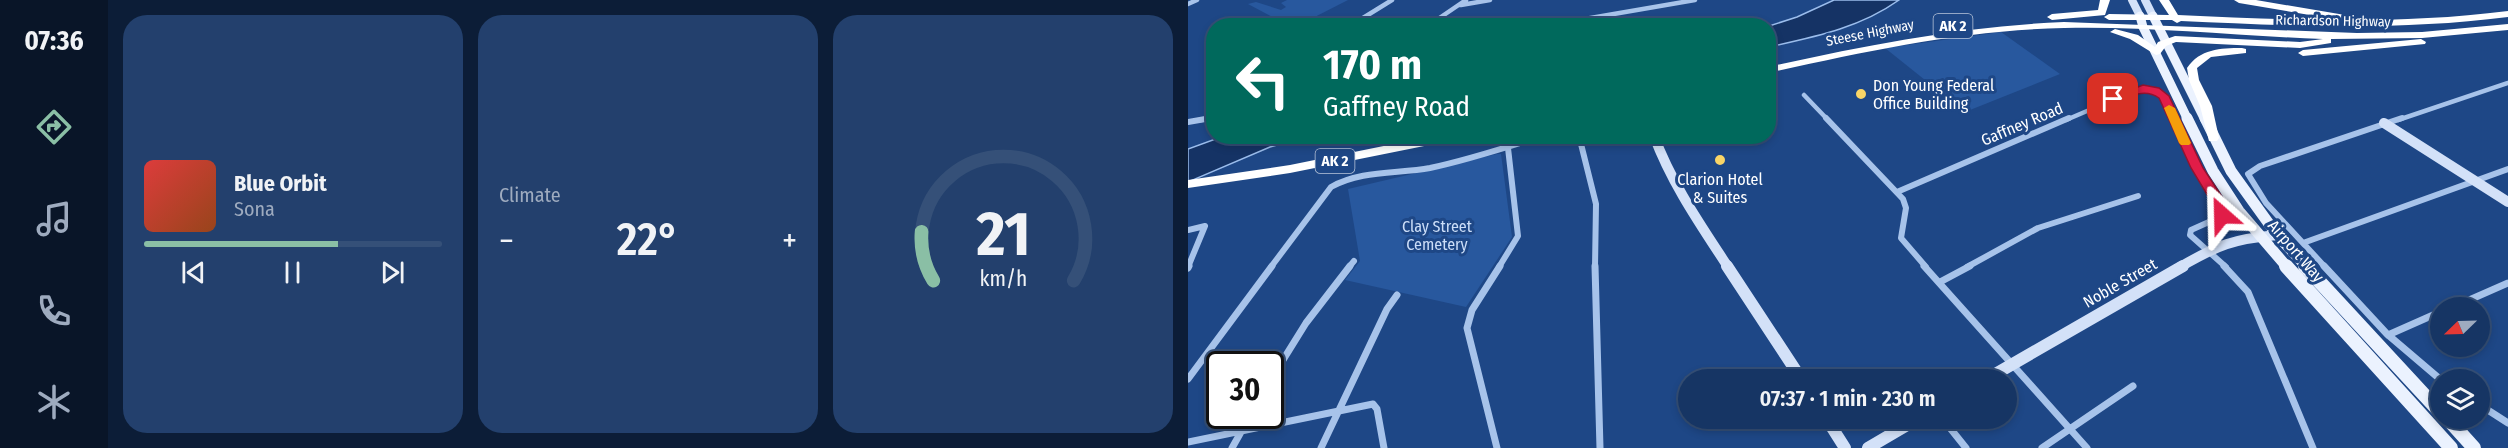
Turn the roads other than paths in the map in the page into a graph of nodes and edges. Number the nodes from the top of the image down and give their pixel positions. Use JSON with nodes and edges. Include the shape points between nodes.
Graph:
{"nodes":[{"id":1,"x":1197,"y":0,"type":"edge"},
{"id":2,"x":1392,"y":0,"type":"edge"},
{"id":3,"x":1466,"y":0,"type":"edge"},
{"id":4,"x":1491,"y":0,"type":"edge"},
{"id":5,"x":1695,"y":0,"type":"edge"},
{"id":6,"x":2105,"y":0,"type":"edge"},
{"id":7,"x":2132,"y":0,"type":"edge"},
{"id":8,"x":2145,"y":0,"type":"edge"},
{"id":9,"x":2164,"y":0,"type":"edge"},
{"id":10,"x":2239,"y":0,"type":"edge"},
{"id":11,"x":1188,"y":3,"type":"edge"},
{"id":12,"x":1458,"y":5,"type":"junction"},
{"id":13,"x":2268,"y":5,"type":"junction"},
{"id":14,"x":2508,"y":13,"type":"edge"},
{"id":15,"x":2152,"y":16,"type":"junction"},
{"id":16,"x":2174,"y":17,"type":"junction"},
{"id":17,"x":1363,"y":18,"type":"edge"},
{"id":18,"x":1443,"y":18,"type":"edge"},
{"id":19,"x":1590,"y":18,"type":"edge"},
{"id":20,"x":2474,"y":19,"type":"junction"},
{"id":21,"x":2142,"y":21,"type":"junction"},
{"id":22,"x":1976,"y":24,"type":"junction"},
{"id":23,"x":2295,"y":24,"type":"junction"},
{"id":24,"x":2158,"y":28,"type":"junction"},
{"id":25,"x":2508,"y":28,"type":"edge"},
{"id":26,"x":2188,"y":29,"type":"junction"},
{"id":27,"x":1987,"y":30,"type":"junction"},
{"id":28,"x":2268,"y":33,"type":"junction"},
{"id":29,"x":2337,"y":36,"type":"junction"},
{"id":30,"x":2165,"y":42,"type":"junction"},
{"id":31,"x":2156,"y":52,"type":"junction"},
{"id":32,"x":1776,"y":60,"type":"edge"},
{"id":33,"x":1776,"y":68,"type":"edge"},
{"id":34,"x":2508,"y":83,"type":"edge"},
{"id":35,"x":1804,"y":95,"type":"dead end"},
{"id":36,"x":1206,"y":119,"type":"edge"},
{"id":37,"x":1188,"y":122,"type":"edge"},
{"id":38,"x":2384,"y":123,"type":"junction"},
{"id":39,"x":2213,"y":138,"type":"junction"},
{"id":40,"x":1374,"y":144,"type":"edge"},
{"id":41,"x":1415,"y":144,"type":"edge"},
{"id":42,"x":1519,"y":144,"type":"edge"},
{"id":43,"x":1581,"y":144,"type":"edge"},
{"id":44,"x":1657,"y":144,"type":"edge"},
{"id":45,"x":1508,"y":148,"type":"junction"},
{"id":46,"x":2508,"y":169,"type":"edge"},
{"id":47,"x":1188,"y":177,"type":"edge"},
{"id":48,"x":2475,"y":181,"type":"junction"},
{"id":49,"x":1188,"y":184,"type":"edge"},
{"id":50,"x":1897,"y":192,"type":"junction"},
{"id":51,"x":2138,"y":196,"type":"dead end"},
{"id":52,"x":2508,"y":202,"type":"edge"},
{"id":53,"x":1188,"y":230,"type":"edge"},
{"id":54,"x":2277,"y":235,"type":"junction"},
{"id":55,"x":2259,"y":236,"type":"junction"},
{"id":56,"x":2303,"y":243,"type":"junction"},
{"id":57,"x":2207,"y":252,"type":"junction"},
{"id":58,"x":1354,"y":261,"type":"dead end"},
{"id":59,"x":1188,"y":268,"type":"edge"},
{"id":60,"x":1940,"y":282,"type":"junction"},
{"id":61,"x":2508,"y":283,"type":"edge"},
{"id":62,"x":1397,"y":295,"type":"dead end"},
{"id":63,"x":2476,"y":297,"type":"edge"},
{"id":64,"x":2430,"y":316,"type":"edge"},
{"id":65,"x":2388,"y":335,"type":"junction"},
{"id":66,"x":1284,"y":358,"type":"edge"},
{"id":67,"x":2013,"y":363,"type":"junction"},
{"id":68,"x":1795,"y":369,"type":"edge"},
{"id":69,"x":2003,"y":369,"type":"edge"},
{"id":70,"x":2430,"y":373,"type":"edge"},
{"id":71,"x":1188,"y":379,"type":"edge"},
{"id":72,"x":2133,"y":386,"type":"dead end"},
{"id":73,"x":2430,"y":401,"type":"edge"},
{"id":74,"x":1339,"y":410,"type":"junction"},
{"id":75,"x":2490,"y":411,"type":"edge"},
{"id":76,"x":2508,"y":423,"type":"edge"},
{"id":77,"x":1243,"y":429,"type":"edge"},
{"id":78,"x":1833,"y":429,"type":"edge"},
{"id":79,"x":1900,"y":429,"type":"edge"},
{"id":80,"x":1951,"y":429,"type":"edge"},
{"id":81,"x":2069,"y":429,"type":"junction"},
{"id":82,"x":2457,"y":429,"type":"edge"},
{"id":83,"x":1241,"y":432,"type":"junction"},
{"id":84,"x":1188,"y":442,"type":"edge"},
{"id":85,"x":1232,"y":448,"type":"edge"},
{"id":86,"x":1321,"y":448,"type":"edge"},
{"id":87,"x":1384,"y":448,"type":"edge"},
{"id":88,"x":1497,"y":448,"type":"edge"},
{"id":89,"x":1600,"y":448,"type":"edge"},
{"id":90,"x":1845,"y":448,"type":"edge"},
{"id":91,"x":1868,"y":448,"type":"edge"},
{"id":92,"x":1966,"y":448,"type":"edge"},
{"id":93,"x":2043,"y":448,"type":"edge"},
{"id":94,"x":2087,"y":448,"type":"edge"},
{"id":95,"x":2313,"y":448,"type":"edge"},
{"id":96,"x":2451,"y":448,"type":"edge"},
{"id":97,"x":2474,"y":448,"type":"edge"}],
"edges":[{"from":1,"to":11,"type":"street"},
{"from":2,"to":17,"type":"street"},
{"from":3,"to":12,"type":"street"},
{"from":4,"to":12,"type":"street"},
{"from":5,"to":19,"type":"street"},
{"from":6,"to":22,"type":"highway","via":[[2102,13]]},
{"from":7,"to":21,"type":"street"},
{"from":8,"to":15,"type":"street"},
{"from":9,"to":16,"type":"highway"},
{"from":10,"to":13,"type":"highway"},
{"from":12,"to":18,"type":"street"},
{"from":13,"to":14,"type":"highway","via":[[2386,21]]},
{"from":13,"to":23,"type":"highway","via":[[2288,15]]},
{"from":14,"to":20,"type":"highway","name":"Richardson Highway","number":"AK 2"},
{"from":15,"to":16,"type":"highway","name":"Richardson Highway","number":"AK 2"},
{"from":15,"to":21,"type":"highway","name":"Steese Highway","number":"AK 2"},
{"from":15,"to":24,"type":"main road","name":"Airport Way"},
{"from":16,"to":23,"type":"highway","name":"Richardson Highway","number":"AK 2"},
{"from":16,"to":26,"type":"highway"},
{"from":20,"to":23,"type":"highway","name":"Richardson Highway","number":"AK 2"},
{"from":20,"to":29,"type":"highway","via":[[2431,26],[2363,29]]},
{"from":21,"to":22,"type":"highway","name":"Steese Highway","number":"AK 2"},
{"from":21,"to":24,"type":"highway","name":"Steese Highway","number":"AK 2"},
{"from":21,"to":27,"type":"highway","name":"Steese Highway","number":"AK 2"},
{"from":21,"to":31,"type":"main road","name":"Airport Way"},
{"from":22,"to":32,"type":"highway","name":"Steese Highway","number":"AK 2","via":[[1892,36]]},
{"from":23,"to":28,"type":"highway","via":[[2287,30]]},
{"from":24,"to":26,"type":"highway","name":"Richardson Highway","number":"AK 2"},
{"from":24,"to":30,"type":"main road","name":"Airport Way"},
{"from":25,"to":29,"type":"highway","name":"Richardson Highway","number":"AK 2"},
{"from":25,"to":39,"type":"highway","via":[[2337,52],[2226,51],[2205,55],[2192,68]]},
{"from":26,"to":28,"type":"highway","name":"Richardson Highway","number":"AK 2"},
{"from":27,"to":31,"type":"highway","via":[[2116,32],[2143,41]]},
{"from":27,"to":33,"type":"highway","name":"Steese Highway","number":"AK 2","via":[[1903,41]]},
{"from":28,"to":29,"type":"highway","name":"Richardson Highway","number":"AK 2"},
{"from":29,"to":30,"type":"highway","via":[[2306,45],[2175,39]]},
{"from":30,"to":31,"type":"highway"},
{"from":30,"to":39,"type":"main road","name":"Airport Way"},
{"from":31,"to":55,"type":"main road","name":"Airport Way","via":[[2223,189]]},
{"from":34,"to":38,"type":"street"},
{"from":35,"to":50,"type":"street"},
{"from":36,"to":37,"type":"street"},
{"from":38,"to":48,"type":"street"},
{"from":38,"to":56,"type":"street","via":[[2249,171],[2249,177],[2270,206]]},
{"from":39,"to":54,"type":"main road","name":"Airport Way","via":[[2231,171]]},
{"from":40,"to":47,"type":"highway","number":"AK 2"},
{"from":41,"to":49,"type":"highway","number":"AK 2"},
{"from":42,"to":45,"type":"street"},
{"from":43,"to":89,"type":"street","via":[[1596,204],[1594,273]]},
{"from":44,"to":68,"type":"street","via":[[1680,193]]},
{"from":45,"to":71,"type":"street","via":[[1418,170],[1346,178],[1331,187]]},
{"from":45,"to":88,"type":"street","via":[[1518,236],[1472,310],[1467,328]]},
{"from":46,"to":48,"type":"street"},
{"from":48,"to":52,"type":"street"},
{"from":48,"to":56,"type":"street"},
{"from":50,"to":57,"type":"street","name":"Gaffney Road","via":[[2136,90],[2154,90],[2164,96],[2197,168],[2223,211],[2220,218],[2191,230],[2193,240]]},
{"from":50,"to":60,"type":"street","via":[[1906,203],[1901,238]]},
{"from":51,"to":60,"type":"street","via":[[2038,228]]},
{"from":53,"to":59,"type":"street","via":[[1205,226]]},
{"from":54,"to":55,"type":"street","name":"Noble Street"},
{"from":54,"to":73,"type":"main road","name":"Airport Way"},
{"from":55,"to":57,"type":"street","name":"Noble Street","via":[[2229,242]]},
{"from":55,"to":96,"type":"main road","name":"Airport Way"},
{"from":56,"to":65,"type":"street"},
{"from":57,"to":67,"type":"street","name":"Noble Street"},
{"from":57,"to":95,"type":"street","name":"Gaffney Road","via":[[2248,292]]},
{"from":58,"to":66,"type":"street"},
{"from":60,"to":67,"type":"street"},
{"from":61,"to":63,"type":"street"},
{"from":62,"to":74,"type":"street"},
{"from":64,"to":65,"type":"street"},
{"from":65,"to":70,"type":"street"},
{"from":67,"to":69,"type":"street","name":"Noble Street"},
{"from":67,"to":81,"type":"street"},
{"from":72,"to":81,"type":"street"},
{"from":74,"to":83,"type":"street"},
{"from":74,"to":86,"type":"street"},
{"from":74,"to":87,"type":"street","via":[[1373,404]]},
{"from":75,"to":76,"type":"street"},
{"from":77,"to":83,"type":"street"},
{"from":78,"to":90,"type":"street"},
{"from":79,"to":91,"type":"street"},
{"from":80,"to":92,"type":"street"},
{"from":81,"to":93,"type":"street"},
{"from":81,"to":94,"type":"street"},
{"from":82,"to":97,"type":"main road"},
{"from":83,"to":84,"type":"street"},
{"from":83,"to":85,"type":"street"}]}
